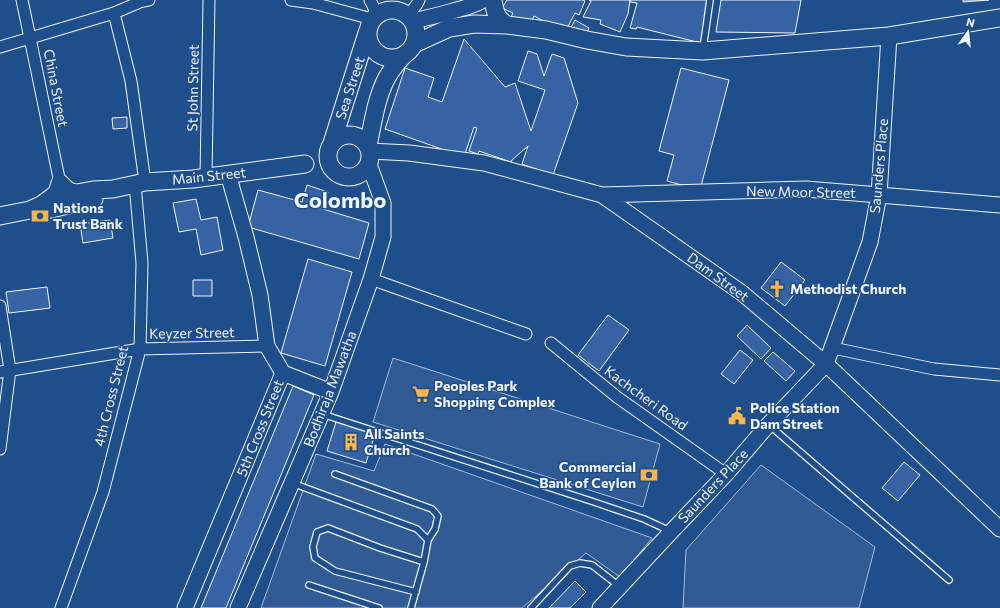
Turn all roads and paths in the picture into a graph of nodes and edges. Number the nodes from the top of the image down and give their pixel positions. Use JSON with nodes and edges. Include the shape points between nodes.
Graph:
{"nodes":[{"id":1,"x":22,"y":0,"type":"edge"},
{"id":2,"x":209,"y":0,"type":"edge"},
{"id":3,"x":291,"y":0,"type":"edge"},
{"id":4,"x":419,"y":0,"type":"edge"},
{"id":5,"x":483,"y":0,"type":"edge"},
{"id":6,"x":493,"y":0,"type":"edge"},
{"id":7,"x":710,"y":0,"type":"edge"},
{"id":8,"x":143,"y":1,"type":"edge"},
{"id":9,"x":114,"y":13,"type":"junction"},
{"id":10,"x":372,"y":17,"type":"edge"},
{"id":11,"x":410,"y":18,"type":"junction"},
{"id":12,"x":1000,"y":18,"type":"edge"},
{"id":13,"x":507,"y":25,"type":"junction"},
{"id":14,"x":889,"y":36,"type":"junction"},
{"id":15,"x":30,"y":38,"type":"junction"},
{"id":16,"x":0,"y":47,"type":"edge"},
{"id":17,"x":410,"y":49,"type":"junction"},
{"id":18,"x":703,"y":51,"type":"junction"},
{"id":19,"x":369,"y":154,"type":"junction"},
{"id":20,"x":330,"y":155,"type":"junction"},
{"id":21,"x":228,"y":174,"type":"junction"},
{"id":22,"x":206,"y":176,"type":"junction"},
{"id":23,"x":60,"y":183,"type":"junction"},
{"id":24,"x":140,"y":183,"type":"junction"},
{"id":25,"x":113,"y":189,"type":"junction"},
{"id":26,"x":602,"y":194,"type":"junction"},
{"id":27,"x":879,"y":195,"type":"junction"},
{"id":28,"x":1000,"y":205,"type":"edge"},
{"id":29,"x":30,"y":210,"type":"junction"},
{"id":30,"x":0,"y":216,"type":"edge"},
{"id":31,"x":371,"y":279,"type":"junction"},
{"id":32,"x":0,"y":306,"type":"edge"},
{"id":33,"x":526,"y":334,"type":"dead end"},
{"id":34,"x":551,"y":343,"type":"dead end"},
{"id":35,"x":267,"y":346,"type":"junction"},
{"id":36,"x":833,"y":348,"type":"junction"},
{"id":37,"x":140,"y":349,"type":"junction"},
{"id":38,"x":826,"y":364,"type":"junction"},
{"id":39,"x":5,"y":371,"type":"edge"},
{"id":40,"x":283,"y":374,"type":"junction"},
{"id":41,"x":1000,"y":375,"type":"edge"},
{"id":42,"x":331,"y":392,"type":"junction"},
{"id":43,"x":322,"y":414,"type":"junction"},
{"id":44,"x":768,"y":425,"type":"junction"},
{"id":45,"x":0,"y":450,"type":"edge"},
{"id":46,"x":335,"y":474,"type":"dead end"},
{"id":47,"x":726,"y":474,"type":"junction"},
{"id":48,"x":292,"y":483,"type":"junction"},
{"id":49,"x":1000,"y":529,"type":"edge"},
{"id":50,"x":671,"y":532,"type":"junction"},
{"id":51,"x":428,"y":540,"type":"junction"},
{"id":52,"x":424,"y":562,"type":"junction"},
{"id":53,"x":948,"y":580,"type":"dead end"},
{"id":54,"x":309,"y":585,"type":"dead end"},
{"id":55,"x":620,"y":586,"type":"junction"},
{"id":56,"x":416,"y":592,"type":"junction"},
{"id":57,"x":61,"y":608,"type":"edge"},
{"id":58,"x":185,"y":608,"type":"edge"},
{"id":59,"x":238,"y":608,"type":"edge"},
{"id":60,"x":379,"y":608,"type":"edge"},
{"id":61,"x":411,"y":608,"type":"edge"},
{"id":62,"x":531,"y":608,"type":"edge"},
{"id":63,"x":600,"y":608,"type":"edge"}],
"edges":[{"from":1,"to":15,"type":"street","name":"China Street"},
{"from":2,"to":22,"type":"street","name":"St John Street"},
{"from":3,"to":10,"type":"street"},
{"from":4,"to":11,"type":"street"},
{"from":5,"to":11,"type":"street","via":[[436,16]]},
{"from":6,"to":13,"type":"main road","via":[[498,18]]},
{"from":7,"to":18,"type":"lane"},
{"from":8,"to":9,"type":"street"},
{"from":9,"to":15,"type":"street"},
{"from":9,"to":24,"type":"street","name":"4th Cross Street","via":[[130,81]]},
{"from":10,"to":11,"type":"main road","via":[[391,9],[404,12]]},
{"from":10,"to":17,"type":"main road","via":[[369,41],[377,53],[391,58],[399,57]]},
{"from":10,"to":20,"type":"main road","name":"Sea Street"},
{"from":11,"to":17,"type":"main road","via":[[416,30],[416,37]]},
{"from":12,"to":14,"type":"main road"},
{"from":13,"to":17,"type":"main road","via":[[474,24],[450,28]]},
{"from":13,"to":18,"type":"main road","via":[[546,30],[626,47]]},
{"from":14,"to":18,"type":"main road"},
{"from":14,"to":27,"type":"street","name":"Saunders Place"},
{"from":15,"to":16,"type":"street"},
{"from":15,"to":23,"type":"street","name":"China Street"},
{"from":17,"to":19,"type":"main road","via":[[390,72],[382,88],[376,107]]},
{"from":19,"to":20,"type":"main road","via":[[361,138],[348,135],[336,139]]},
{"from":19,"to":20,"type":"main road","via":[[366,170],[354,177],[341,176],[335,172]]},
{"from":19,"to":26,"type":"street","name":"Dam Street","via":[[409,152],[484,163]]},
{"from":19,"to":31,"type":"street","name":"Bodhiraja Mawatha","via":[[383,203],[383,237]]},
{"from":20,"to":21,"type":"main road","name":"Main Street","via":[[305,164]]},
{"from":21,"to":22,"type":"main road","name":"Main Street"},
{"from":21,"to":35,"type":"street","name":"5th Cross Street","via":[[260,295]]},
{"from":22,"to":24,"type":"main road","name":"Main Street"},
{"from":23,"to":25,"type":"main road","name":"Main Street","via":[[71,192]]},
{"from":23,"to":29,"type":"main road","name":"Main Street","via":[[57,193]]},
{"from":24,"to":25,"type":"main road","name":"Main Street"},
{"from":24,"to":37,"type":"street","name":"4th Cross Street"},
{"from":25,"to":29,"type":"main road","name":"Main Street","via":[[99,198],[51,209]]},
{"from":26,"to":27,"type":"street","name":"New Moor Street","via":[[806,189]]},
{"from":26,"to":38,"type":"street","name":"Dam Street","via":[[742,293]]},
{"from":27,"to":28,"type":"street","name":"New Moor Street"},
{"from":27,"to":36,"type":"street","name":"Saunders Place","via":[[870,242]]},
{"from":29,"to":30,"type":"main road","name":"Main Street"},
{"from":31,"to":33,"type":"street"},
{"from":31,"to":42,"type":"street","name":"Bodhiraja Mawatha"},
{"from":32,"to":39,"type":"street"},
{"from":34,"to":47,"type":"street","name":"Kachcheri Road","via":[[617,397]]},
{"from":35,"to":37,"type":"street","name":"Keyzer Street"},
{"from":35,"to":40,"type":"street","name":"5th Cross Street"},
{"from":36,"to":38,"type":"street","name":"Saunders Place"},
{"from":36,"to":41,"type":"street","via":[[934,369]]},
{"from":37,"to":39,"type":"street","name":"Keyzer Street"},
{"from":37,"to":57,"type":"street","name":"4th Cross Street","via":[[102,492]]},
{"from":38,"to":44,"type":"street","name":"Saunders Place"},
{"from":38,"to":49,"type":"street","name":"Dam Street"},
{"from":39,"to":45,"type":"street"},
{"from":40,"to":42,"type":"street"},
{"from":40,"to":58,"type":"street","name":"5th Cross Street"},
{"from":42,"to":43,"type":"street","name":"Bodhiraja Mawatha"},
{"from":43,"to":48,"type":"street","name":"Bodhiraja Mawatha"},
{"from":43,"to":50,"type":"lane","via":[[598,503],[644,519]]},
{"from":44,"to":47,"type":"street","name":"Saunders Place"},
{"from":44,"to":53,"type":"lane"},
{"from":46,"to":51,"type":"lane","via":[[432,509],[438,516],[435,529]]},
{"from":47,"to":50,"type":"street","name":"Saunders Place"},
{"from":48,"to":51,"type":"lane","via":[[417,529]]},
{"from":48,"to":59,"type":"street","name":"Bodhiraja Mawatha"},
{"from":50,"to":55,"type":"street","name":"Saunders Place"},
{"from":51,"to":52,"type":"lane"},
{"from":52,"to":56,"type":"lane"},
{"from":52,"to":56,"type":"lane","via":[[328,528],[317,532],[313,547],[315,558],[335,571]]},
{"from":54,"to":60,"type":"lane"},
{"from":55,"to":62,"type":"lane","via":[[592,566],[580,563],[570,566]]},
{"from":55,"to":63,"type":"street","name":"Saunders Place"},
{"from":56,"to":61,"type":"lane"}]}
